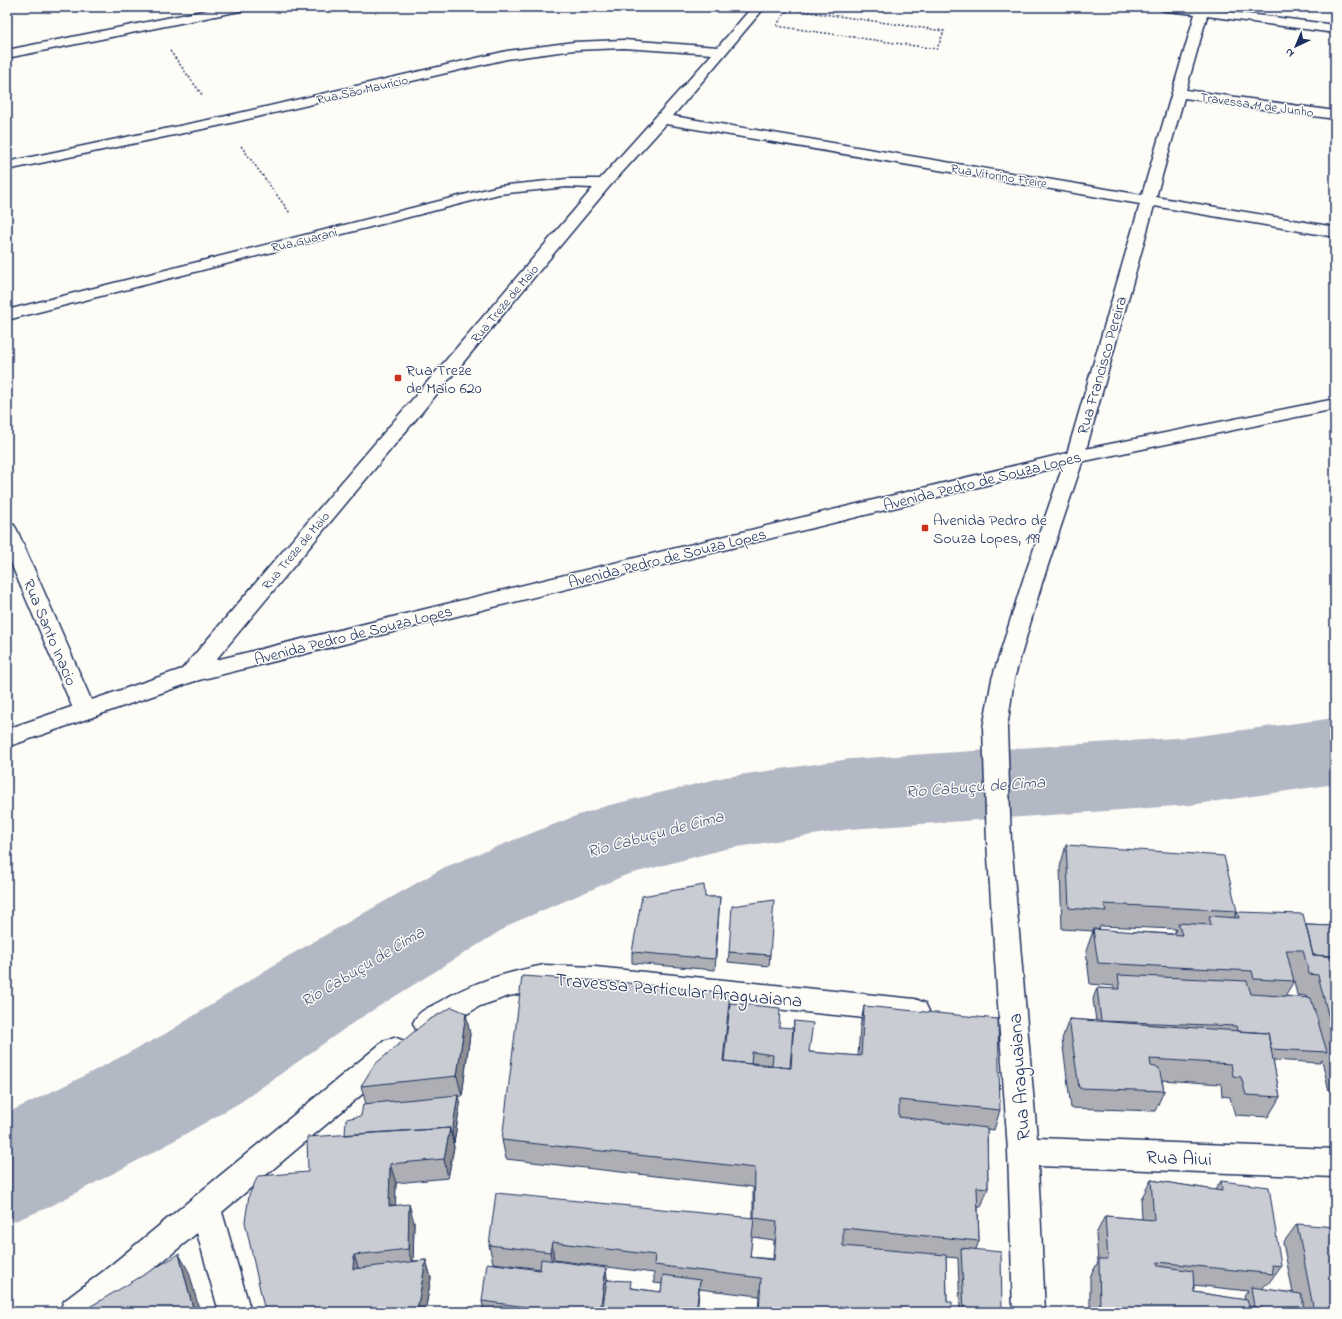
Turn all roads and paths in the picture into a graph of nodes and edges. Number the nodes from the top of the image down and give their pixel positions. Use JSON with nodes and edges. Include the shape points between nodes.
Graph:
{"nodes":[{"id":1,"x":240,"y":7,"type":"edge"},
{"id":2,"x":759,"y":7,"type":"edge"},
{"id":3,"x":1166,"y":7,"type":"edge"},
{"id":4,"x":1202,"y":9,"type":"edge"},
{"id":5,"x":1335,"y":29,"type":"edge"},
{"id":6,"x":937,"y":49,"type":"joint"},
{"id":7,"x":720,"y":51,"type":"junction"},
{"id":8,"x":7,"y":54,"type":"edge"},
{"id":9,"x":1178,"y":93,"type":"junction"},
{"id":10,"x":1335,"y":115,"type":"edge"},
{"id":11,"x":663,"y":119,"type":"junction"},
{"id":12,"x":7,"y":166,"type":"edge"},
{"id":13,"x":604,"y":184,"type":"junction"},
{"id":14,"x":1149,"y":200,"type":"junction"},
{"id":15,"x":1335,"y":232,"type":"edge"},
{"id":16,"x":7,"y":315,"type":"edge"},
{"id":17,"x":1335,"y":404,"type":"edge"},
{"id":18,"x":1075,"y":457,"type":"junction"},
{"id":19,"x":7,"y":530,"type":"edge"},
{"id":20,"x":190,"y":674,"type":"junction"},
{"id":21,"x":85,"y":711,"type":"junction"},
{"id":22,"x":7,"y":738,"type":"edge"},
{"id":23,"x":999,"y":842,"type":"joint"},
{"id":24,"x":942,"y":1014,"type":"edge"},
{"id":25,"x":1023,"y":1151,"type":"junction"},
{"id":26,"x":1335,"y":1163,"type":"edge"},
{"id":27,"x":205,"y":1208,"type":"junction"},
{"id":28,"x":75,"y":1312,"type":"edge"},
{"id":29,"x":235,"y":1312,"type":"edge"},
{"id":30,"x":1029,"y":1312,"type":"edge"}],
"edges":[{"from":1,"to":8,"type":"street"},
{"from":2,"to":7,"type":"street","name":"Rua Treze de Maio"},
{"from":3,"to":4,"type":"street"},
{"from":4,"to":5,"type":"street"},
{"from":4,"to":9,"type":"street","name":"Rua Francisco Pereira"},
{"from":6,"to":6,"type":"path","via":[[822,33],[776,26],[788,9],[944,31]]},
{"from":7,"to":11,"type":"street","name":"Rua Treze de Maio"},
{"from":7,"to":12,"type":"street","name":"Rua São Maurício","via":[[624,44],[574,46],[508,55],[230,119]]},
{"from":9,"to":10,"type":"street","name":"Travessa 11 de Junho"},
{"from":9,"to":14,"type":"street","name":"Rua Francisco Pereira"},
{"from":11,"to":13,"type":"street","name":"Rua Treze de Maio"},
{"from":11,"to":14,"type":"street","name":"Rua Vitorino Freire"},
{"from":13,"to":16,"type":"street","name":"Rua Guarani","via":[[560,183],[499,190]]},
{"from":13,"to":20,"type":"street","name":"Rua Treze de Maio"},
{"from":14,"to":15,"type":"street","name":"Rua Vitorino Freire"},
{"from":14,"to":18,"type":"street","name":"Rua Francisco Pereira"},
{"from":17,"to":18,"type":"street","name":"Avenida Pedro de Souza Lopes"},
{"from":18,"to":20,"type":"street","name":"Avenida Pedro de Souza Lopes"},
{"from":18,"to":23,"type":"street","name":"Rua Francisco Pereira","via":[[1032,583],[1003,679],[995,728]]},
{"from":19,"to":21,"type":"street","name":"Rua Santo Inacio"},
{"from":20,"to":21,"type":"street","name":"Avenida Pedro de Souza Lopes"},
{"from":21,"to":22,"type":"street","name":"Avenida Pedro de Souza Lopes"},
{"from":23,"to":25,"type":"street","name":"Rua Araguaiana","via":[[1002,1020]]},
{"from":24,"to":27,"type":"street","name":"Travessa Particular Araguaiana","via":[[595,979],[544,977],[509,984],[471,996],[427,1022]]},
{"from":25,"to":26,"type":"street","name":"Rua Aiui"},
{"from":25,"to":30,"type":"street","name":"Rua Araguaiana"},
{"from":27,"to":28,"type":"street","name":"Travessa Particular Araguaiana"},
{"from":27,"to":29,"type":"street"}]}
